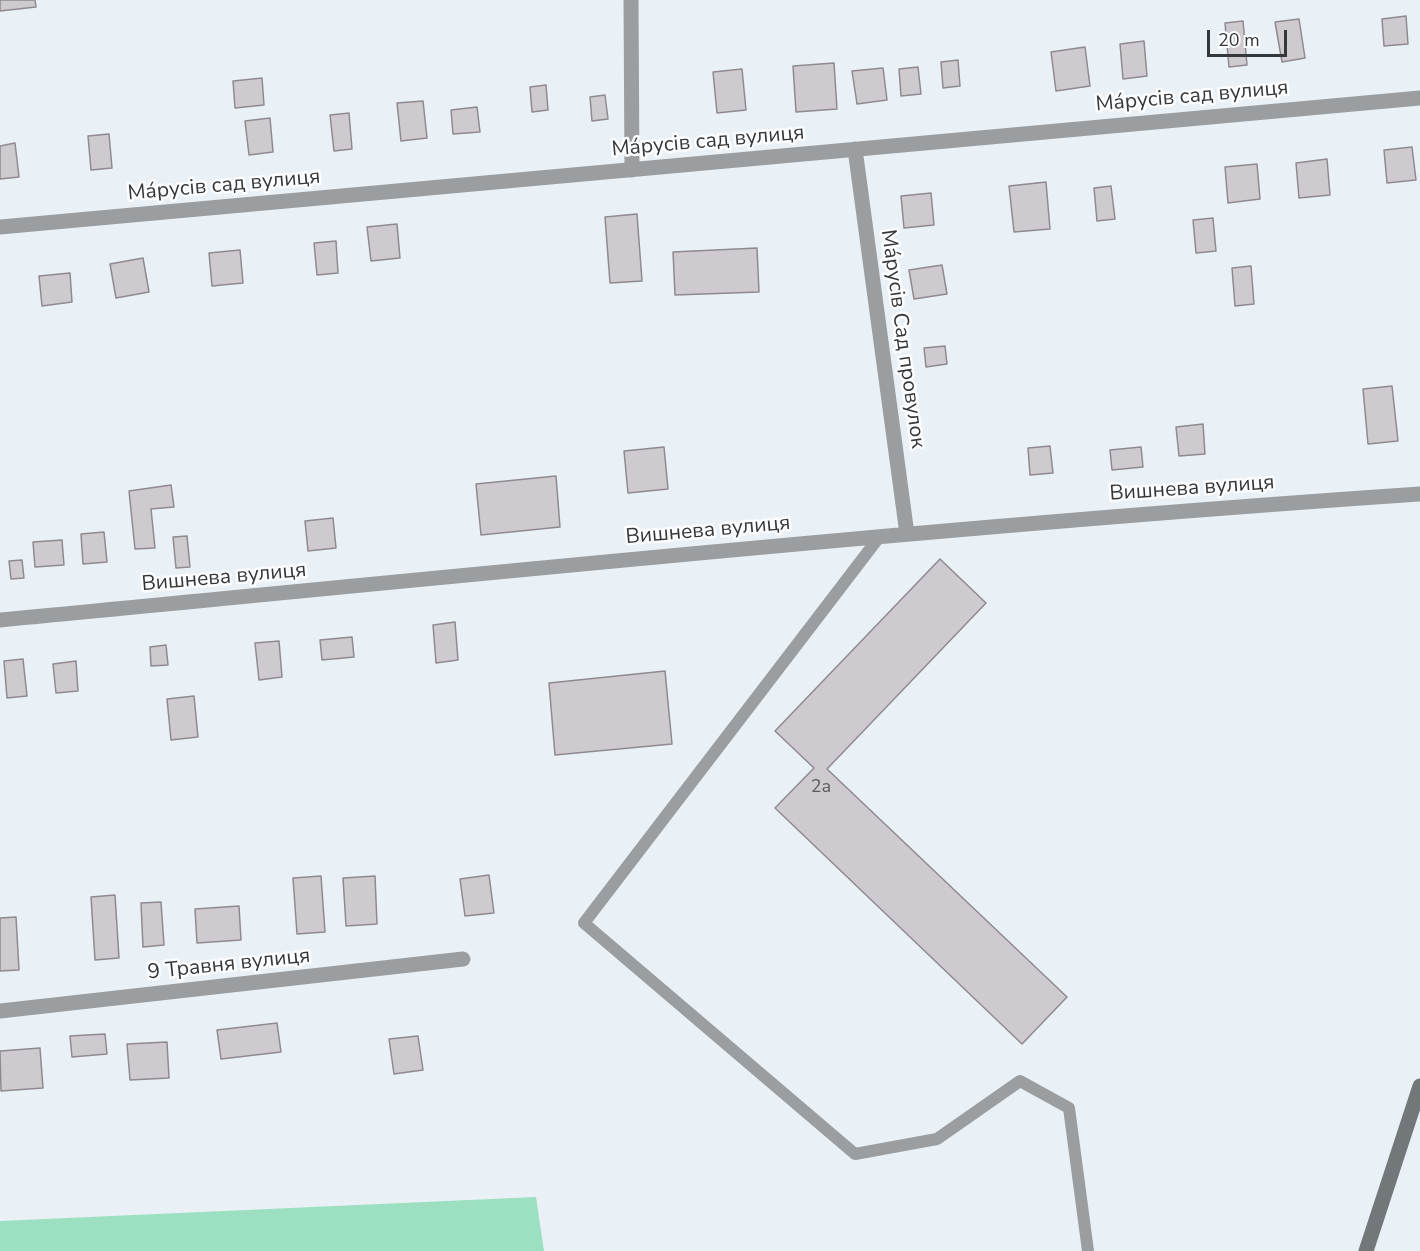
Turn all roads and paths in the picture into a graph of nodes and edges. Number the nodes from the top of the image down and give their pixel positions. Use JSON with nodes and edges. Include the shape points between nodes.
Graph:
{"nodes":[{"id":1,"x":631,"y":0,"type":"edge"},
{"id":2,"x":1420,"y":98,"type":"edge"},
{"id":3,"x":855,"y":149,"type":"junction"},
{"id":4,"x":632,"y":170,"type":"junction"},
{"id":5,"x":0,"y":227,"type":"edge"},
{"id":6,"x":1420,"y":494,"type":"edge"},
{"id":7,"x":907,"y":534,"type":"junction"},
{"id":8,"x":880,"y":536,"type":"junction"},
{"id":9,"x":0,"y":620,"type":"edge"},
{"id":10,"x":463,"y":959,"type":"dead end"},
{"id":11,"x":0,"y":1011,"type":"edge"},
{"id":12,"x":1420,"y":1086,"type":"edge"},
{"id":13,"x":1088,"y":1251,"type":"edge"},
{"id":14,"x":1366,"y":1251,"type":"edge"}],
"edges":[{"from":1,"to":4,"type":"street"},
{"from":2,"to":3,"type":"street","name":"Мáрусів сад вулиця"},
{"from":3,"to":4,"type":"street","name":"Мáрусів сад вулиця"},
{"from":3,"to":7,"type":"street","name":"Мáрусів Сад провулок"},
{"from":4,"to":5,"type":"street","name":"Мáрусів сад вулиця"},
{"from":6,"to":7,"type":"street","name":"Вишнева вулиця","via":[[1148,512]]},
{"from":7,"to":8,"type":"street","name":"Вишнева вулиця"},
{"from":8,"to":9,"type":"street","name":"Вишнева вулиця"},
{"from":8,"to":13,"type":"lane","via":[[584,923],[855,1154],[937,1139],[1020,1081],[1069,1108]]},
{"from":10,"to":11,"type":"street","name":"9 Травня вулиця"},
{"from":12,"to":14,"type":"street"}]}
